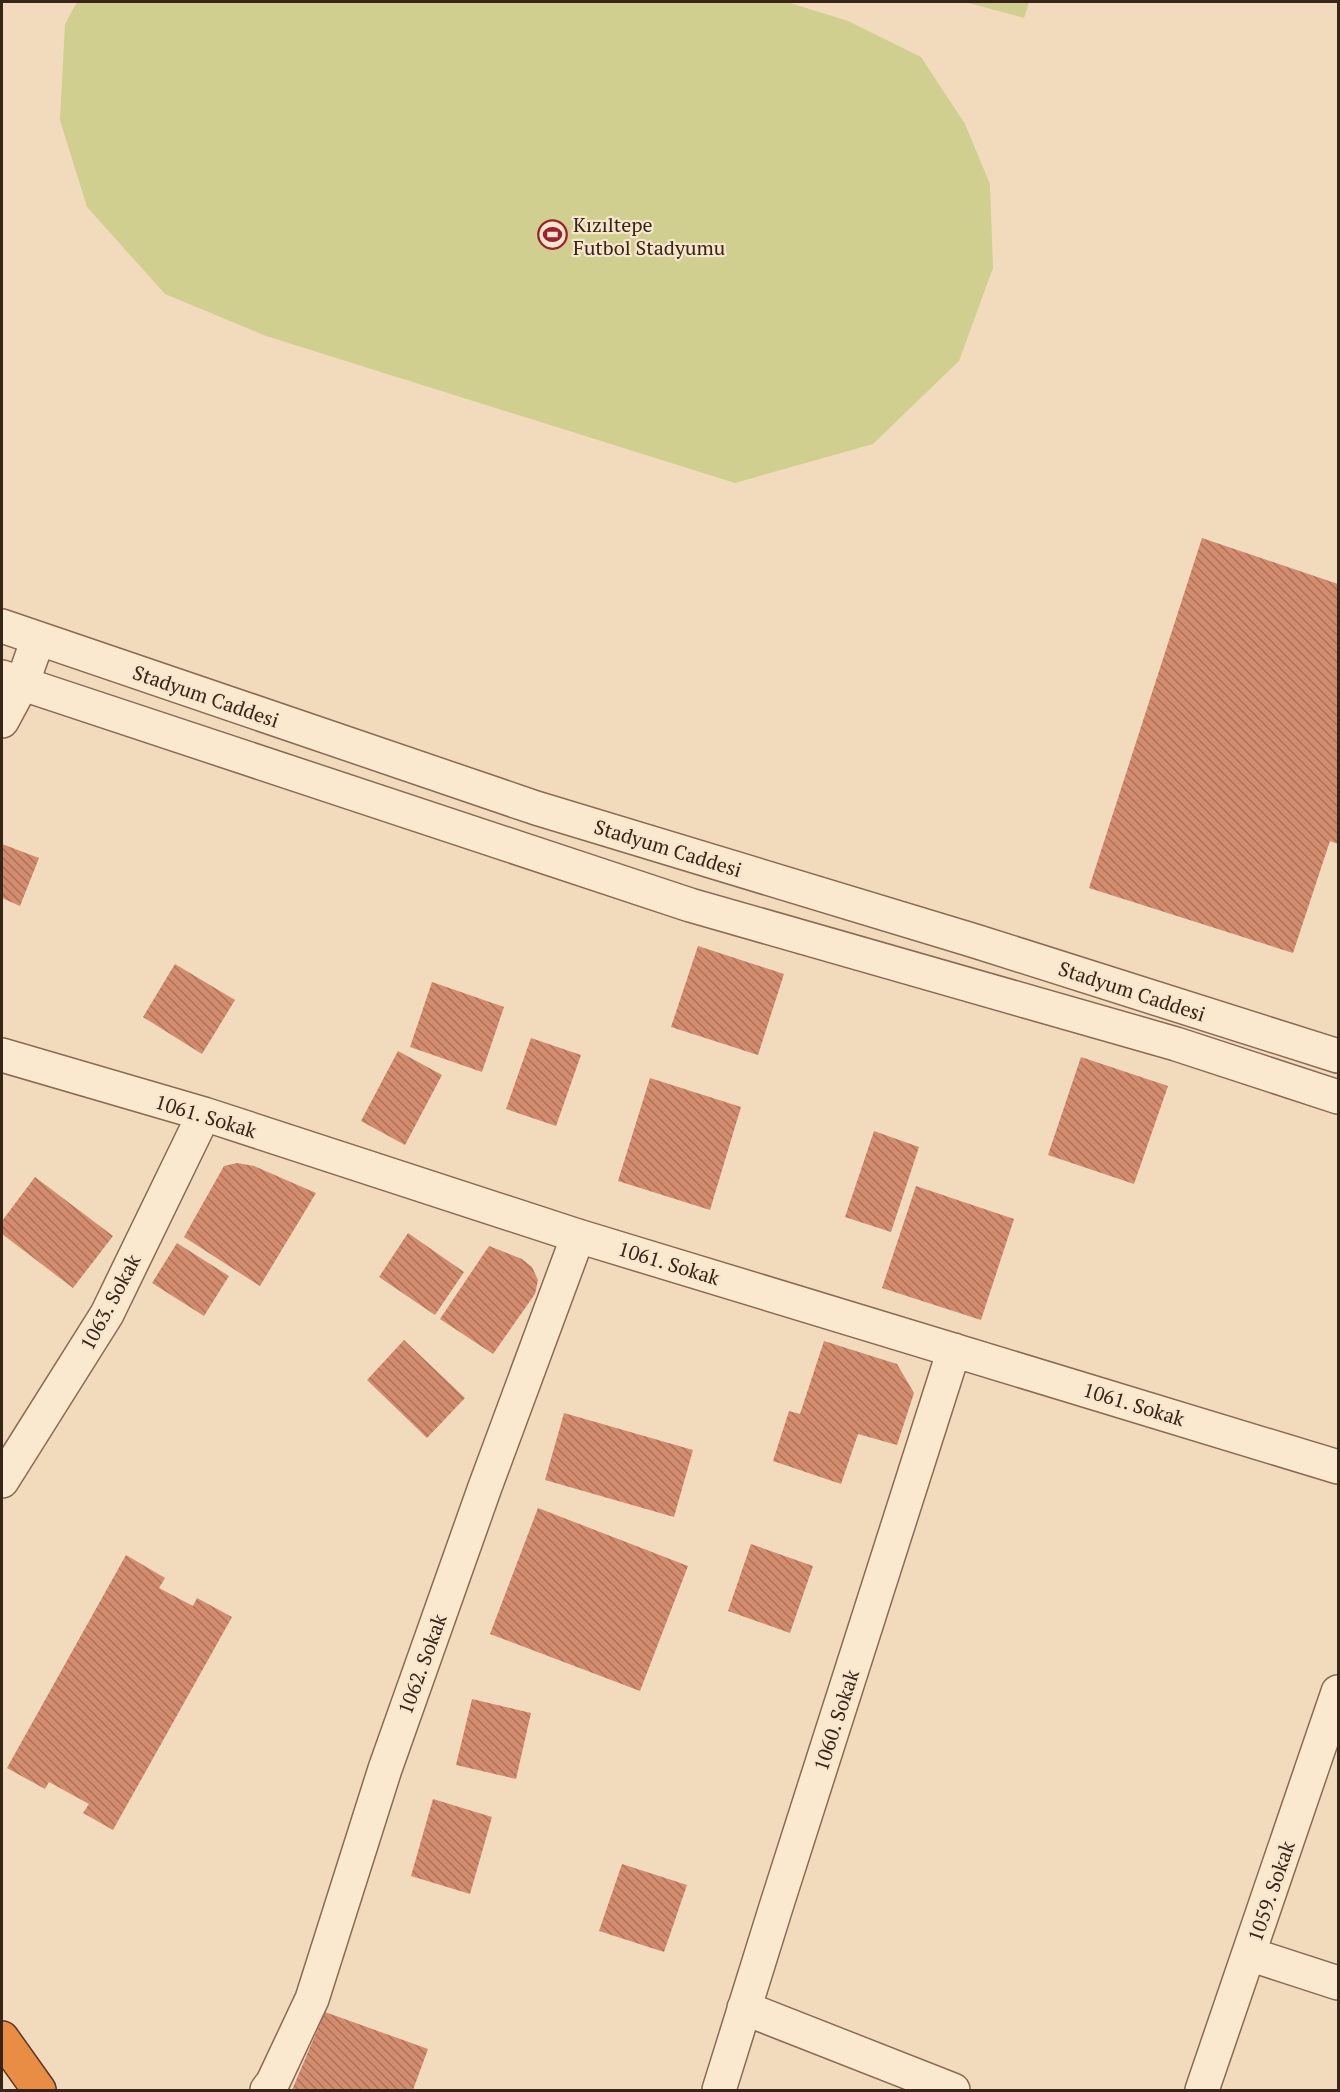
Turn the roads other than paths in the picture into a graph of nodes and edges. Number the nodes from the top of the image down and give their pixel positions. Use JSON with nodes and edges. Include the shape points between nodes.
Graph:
{"nodes":[{"id":1,"x":2,"y":626,"type":"edge"},
{"id":2,"x":38,"y":639,"type":"junction"},
{"id":3,"x":12,"y":680,"type":"edge"},
{"id":4,"x":2,"y":721,"type":"edge"},
{"id":5,"x":2,"y":1054,"type":"edge"},
{"id":6,"x":1338,"y":1056,"type":"edge"},
{"id":7,"x":1338,"y":1097,"type":"edge"},
{"id":8,"x":204,"y":1114,"type":"junction"},
{"id":9,"x":578,"y":1236,"type":"junction"},
{"id":10,"x":954,"y":1350,"type":"junction"},
{"id":11,"x":1338,"y":1467,"type":"edge"},
{"id":12,"x":2,"y":1481,"type":"edge"},
{"id":13,"x":1338,"y":1692,"type":"edge"},
{"id":14,"x":1249,"y":1954,"type":"junction"},
{"id":15,"x":1338,"y":1983,"type":"edge"},
{"id":16,"x":744,"y":2008,"type":"junction"},
{"id":17,"x":2,"y":2038,"type":"edge"},
{"id":18,"x":39,"y":2091,"type":"edge"},
{"id":19,"x":267,"y":2091,"type":"edge"},
{"id":20,"x":719,"y":2091,"type":"edge"},
{"id":21,"x":953,"y":2091,"type":"edge"},
{"id":22,"x":1202,"y":2091,"type":"edge"}],
"edges":[{"from":1,"to":2,"type":"street","name":"Stadyum Caddesi"},
{"from":2,"to":3,"type":"street"},
{"from":2,"to":6,"type":"street","name":"Stadyum Caddesi","via":[[536,808]]},
{"from":3,"to":4,"type":"street"},
{"from":3,"to":7,"type":"street","via":[[690,905],[1176,1044]]},
{"from":5,"to":8,"type":"street","name":"1061. Sokak"},
{"from":8,"to":9,"type":"street","name":"1061. Sokak"},
{"from":8,"to":12,"type":"street","name":"1063. Sokak","via":[[107,1314]]},
{"from":9,"to":10,"type":"street","name":"1061. Sokak"},
{"from":9,"to":19,"type":"street","name":"1062. Sokak","via":[[389,1758],[312,1999]]},
{"from":10,"to":11,"type":"street","name":"1061. Sokak"},
{"from":10,"to":16,"type":"street","name":"1060. Sokak"},
{"from":13,"to":14,"type":"street","name":"1059. Sokak"},
{"from":14,"to":15,"type":"street"},
{"from":14,"to":22,"type":"street","name":"1059. Sokak"},
{"from":16,"to":20,"type":"street","name":"1060. Sokak"},
{"from":16,"to":21,"type":"street"},
{"from":17,"to":18,"type":"highway"}]}
